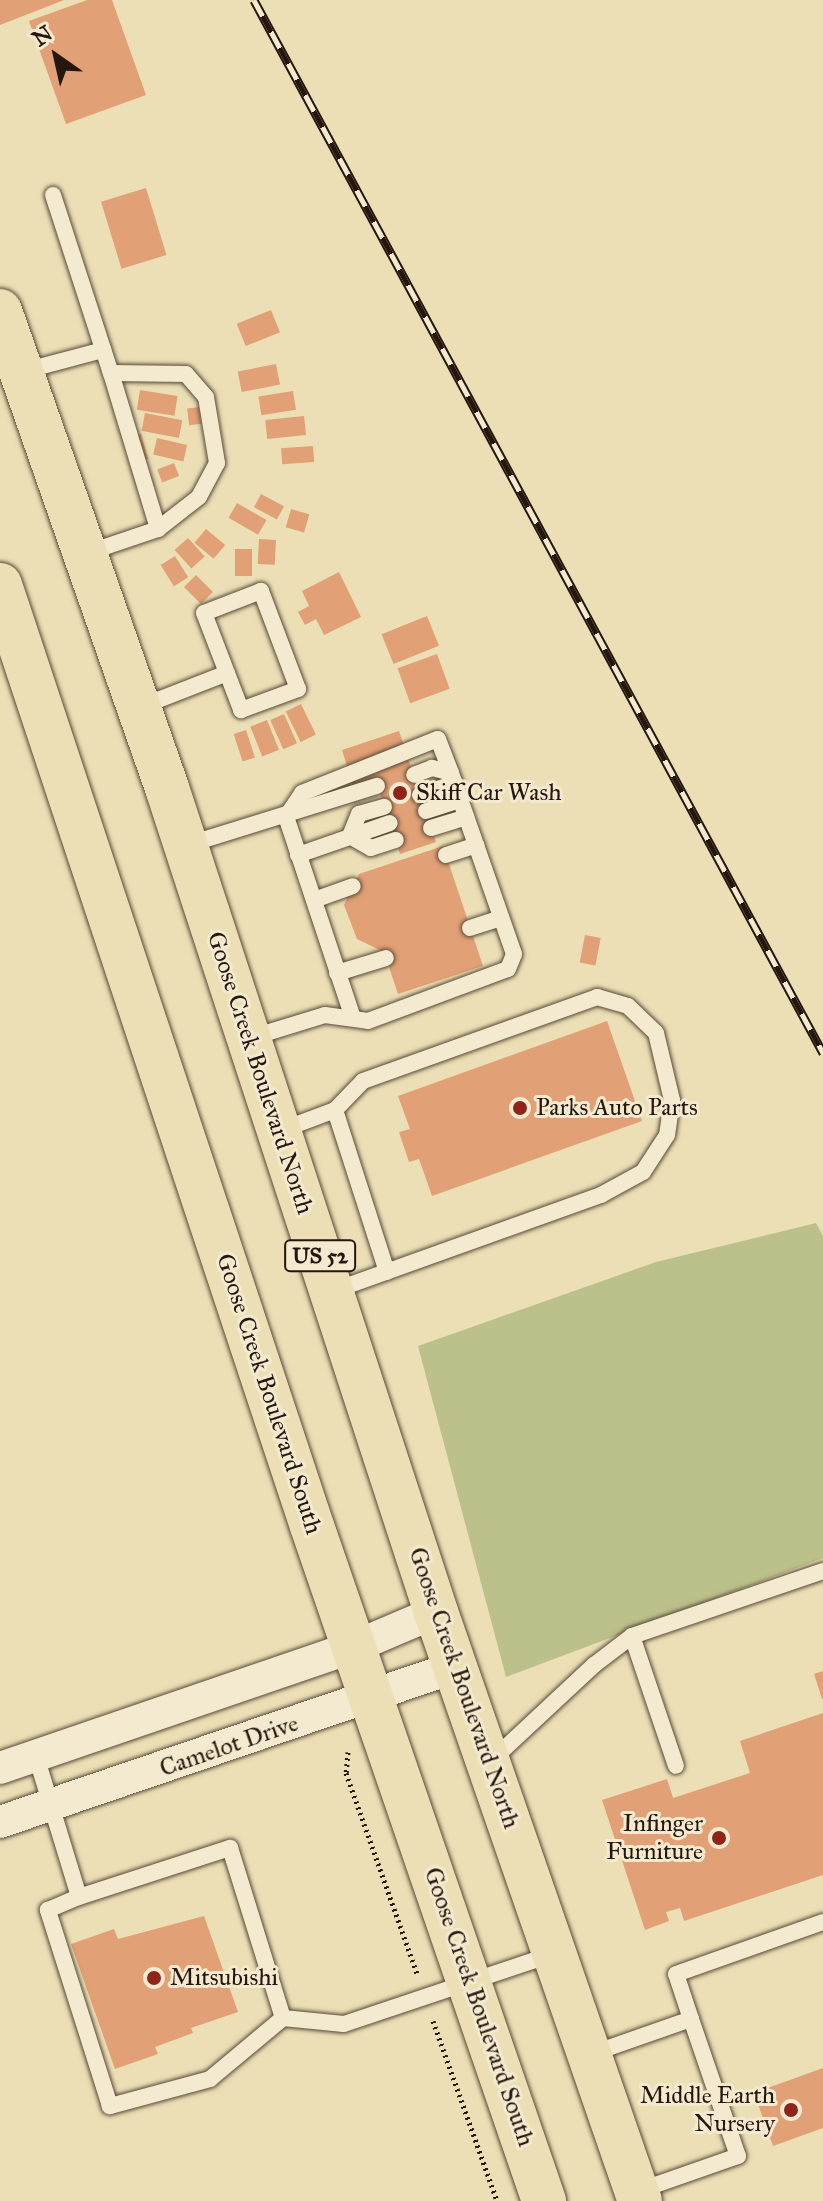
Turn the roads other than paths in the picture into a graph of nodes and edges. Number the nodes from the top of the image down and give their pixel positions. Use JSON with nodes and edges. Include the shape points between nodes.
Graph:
{"nodes":[{"id":1,"x":53,"y":195,"type":"dead end"},
{"id":2,"x":0,"y":311,"type":"edge"},
{"id":3,"x":103,"y":350,"type":"junction"},
{"id":4,"x":21,"y":372,"type":"junction"},
{"id":5,"x":111,"y":373,"type":"junction"},
{"id":6,"x":158,"y":529,"type":"junction"},
{"id":7,"x":85,"y":554,"type":"junction"},
{"id":8,"x":0,"y":585,"type":"edge"},
{"id":9,"x":227,"y":673,"type":"junction"},
{"id":10,"x":139,"y":708,"type":"junction"},
{"id":11,"x":414,"y":775,"type":"dead end"},
{"id":12,"x":455,"y":785,"type":"junction"},
{"id":13,"x":377,"y":786,"type":"dead end"},
{"id":14,"x":420,"y":795,"type":"dead end"},
{"id":15,"x":426,"y":811,"type":"dead end"},
{"id":16,"x":387,"y":815,"type":"dead end"},
{"id":17,"x":286,"y":817,"type":"junction"},
{"id":18,"x":466,"y":817,"type":"junction"},
{"id":19,"x":431,"y":828,"type":"dead end"},
{"id":20,"x":350,"y":836,"type":"junction"},
{"id":21,"x":396,"y":840,"type":"dead end"},
{"id":22,"x":476,"y":845,"type":"junction"},
{"id":23,"x":186,"y":846,"type":"junction"},
{"id":24,"x":298,"y":855,"type":"junction"},
{"id":25,"x":446,"y":855,"type":"dead end"},
{"id":26,"x":353,"y":886,"type":"dead end"},
{"id":27,"x":314,"y":900,"type":"junction"},
{"id":28,"x":501,"y":918,"type":"junction"},
{"id":29,"x":470,"y":928,"type":"dead end"},
{"id":30,"x":386,"y":958,"type":"dead end"},
{"id":31,"x":337,"y":973,"type":"junction"},
{"id":32,"x":353,"y":1018,"type":"junction"},
{"id":33,"x":249,"y":1038,"type":"junction"},
{"id":34,"x":335,"y":1110,"type":"junction"},
{"id":35,"x":279,"y":1131,"type":"junction"},
{"id":36,"x":387,"y":1272,"type":"junction"},
{"id":37,"x":332,"y":1291,"type":"junction"},
{"id":38,"x":823,"y":1571,"type":"edge"},
{"id":39,"x":436,"y":1612,"type":"junction"},
{"id":40,"x":632,"y":1636,"type":"junction"},
{"id":41,"x":354,"y":1647,"type":"junction"},
{"id":42,"x":457,"y":1666,"type":"junction"},
{"id":43,"x":374,"y":1697,"type":"junction"},
{"id":44,"x":36,"y":1756,"type":"junction"},
{"id":45,"x":490,"y":1763,"type":"junction"},
{"id":46,"x":676,"y":1766,"type":"dead end"},
{"id":47,"x":0,"y":1768,"type":"edge"},
{"id":48,"x":51,"y":1805,"type":"junction"},
{"id":49,"x":0,"y":1822,"type":"edge"},
{"id":50,"x":79,"y":1897,"type":"junction"},
{"id":51,"x":823,"y":1922,"type":"edge"},
{"id":52,"x":555,"y":1954,"type":"junction"},
{"id":53,"x":470,"y":1982,"type":"junction"},
{"id":54,"x":283,"y":2018,"type":"junction"},
{"id":55,"x":691,"y":2019,"type":"junction"},
{"id":56,"x":590,"y":2054,"type":"junction"},
{"id":57,"x":638,"y":2196,"type":"edge"},
{"id":58,"x":544,"y":2201,"type":"edge"}],
"edges":[{"from":1,"to":3,"type":"lane"},
{"from":2,"to":4,"type":"highway","name":"Goose Creek Boulevard North","number":"US 52"},
{"from":3,"to":4,"type":"lane"},
{"from":3,"to":5,"type":"lane"},
{"from":4,"to":7,"type":"highway","name":"Goose Creek Boulevard North","number":"US 52"},
{"from":5,"to":6,"type":"lane"},
{"from":5,"to":6,"type":"lane","via":[[186,374],[206,397],[217,463],[199,497]]},
{"from":6,"to":7,"type":"lane"},
{"from":7,"to":10,"type":"highway","name":"Goose Creek Boulevard North","number":"US 52"},
{"from":8,"to":41,"type":"highway","name":"Goose Creek Boulevard South"},
{"from":9,"to":9,"type":"lane","via":[[241,710],[298,689],[261,591],[204,613]]},
{"from":9,"to":10,"type":"lane"},
{"from":10,"to":23,"type":"highway","name":"Goose Creek Boulevard North","number":"US 52"},
{"from":11,"to":12,"type":"lane","via":[[432,768]]},
{"from":12,"to":14,"type":"lane"},
{"from":12,"to":15,"type":"lane"},
{"from":12,"to":17,"type":"lane","via":[[438,739],[302,793]]},
{"from":12,"to":18,"type":"lane"},
{"from":13,"to":17,"type":"lane"},
{"from":16,"to":20,"type":"lane"},
{"from":17,"to":23,"type":"lane"},
{"from":17,"to":24,"type":"lane"},
{"from":18,"to":19,"type":"lane"},
{"from":18,"to":22,"type":"lane"},
{"from":20,"to":21,"type":"lane","via":[[371,848]]},
{"from":20,"to":24,"type":"lane"},
{"from":22,"to":25,"type":"lane"},
{"from":22,"to":28,"type":"lane"},
{"from":23,"to":33,"type":"highway","name":"Goose Creek Boulevard North","number":"US 52"},
{"from":24,"to":27,"type":"lane"},
{"from":26,"to":27,"type":"lane"},
{"from":27,"to":31,"type":"lane"},
{"from":28,"to":29,"type":"lane"},
{"from":28,"to":32,"type":"lane","via":[[514,954],[508,969],[368,1021]]},
{"from":30,"to":31,"type":"lane"},
{"from":31,"to":32,"type":"lane"},
{"from":32,"to":33,"type":"lane","via":[[325,1015]]},
{"from":33,"to":35,"type":"highway","name":"Goose Creek Boulevard North","number":"US 52"},
{"from":34,"to":35,"type":"lane"},
{"from":34,"to":36,"type":"lane"},
{"from":34,"to":36,"type":"lane","via":[[363,1081],[597,997],[628,1006],[656,1033],[672,1100],[667,1135],[643,1172],[601,1195]]},
{"from":35,"to":37,"type":"highway","name":"Goose Creek Boulevard North","number":"US 52"},
{"from":36,"to":37,"type":"lane"},
{"from":37,"to":39,"type":"highway","name":"Goose Creek Boulevard North","number":"US 52"},
{"from":38,"to":40,"type":"lane"},
{"from":39,"to":41,"type":"street"},
{"from":39,"to":42,"type":"highway","name":"Goose Creek Boulevard North","number":"US 52"},
{"from":40,"to":45,"type":"lane"},
{"from":40,"to":46,"type":"lane"},
{"from":41,"to":43,"type":"highway","name":"Goose Creek Boulevard South"},
{"from":41,"to":44,"type":"street"},
{"from":42,"to":43,"type":"street","name":"Camelot Drive"},
{"from":42,"to":45,"type":"highway","name":"Goose Creek Boulevard North","number":"US 52"},
{"from":43,"to":48,"type":"street","name":"Camelot Drive"},
{"from":43,"to":53,"type":"highway","name":"Goose Creek Boulevard South"},
{"from":44,"to":47,"type":"street"},
{"from":44,"to":48,"type":"lane"},
{"from":45,"to":52,"type":"highway","name":"Goose Creek Boulevard North","number":"US 52"},
{"from":48,"to":49,"type":"street","name":"Camelot Drive"},
{"from":48,"to":50,"type":"lane"},
{"from":50,"to":54,"type":"lane","via":[[230,1848]]},
{"from":50,"to":54,"type":"lane","via":[[48,1910],[110,2106],[210,2079]]},
{"from":51,"to":55,"type":"lane","via":[[676,1974]]},
{"from":52,"to":53,"type":"lane"},
{"from":52,"to":56,"type":"highway","name":"Goose Creek Boulevard North","number":"US 52"},
{"from":53,"to":54,"type":"lane","via":[[344,2024]]},
{"from":53,"to":58,"type":"highway","name":"Goose Creek Boulevard South"},
{"from":55,"to":56,"type":"lane"},
{"from":55,"to":57,"type":"lane","via":[[738,2156]]},
{"from":56,"to":57,"type":"highway","name":"Goose Creek Boulevard North","number":"US 52"}]}
